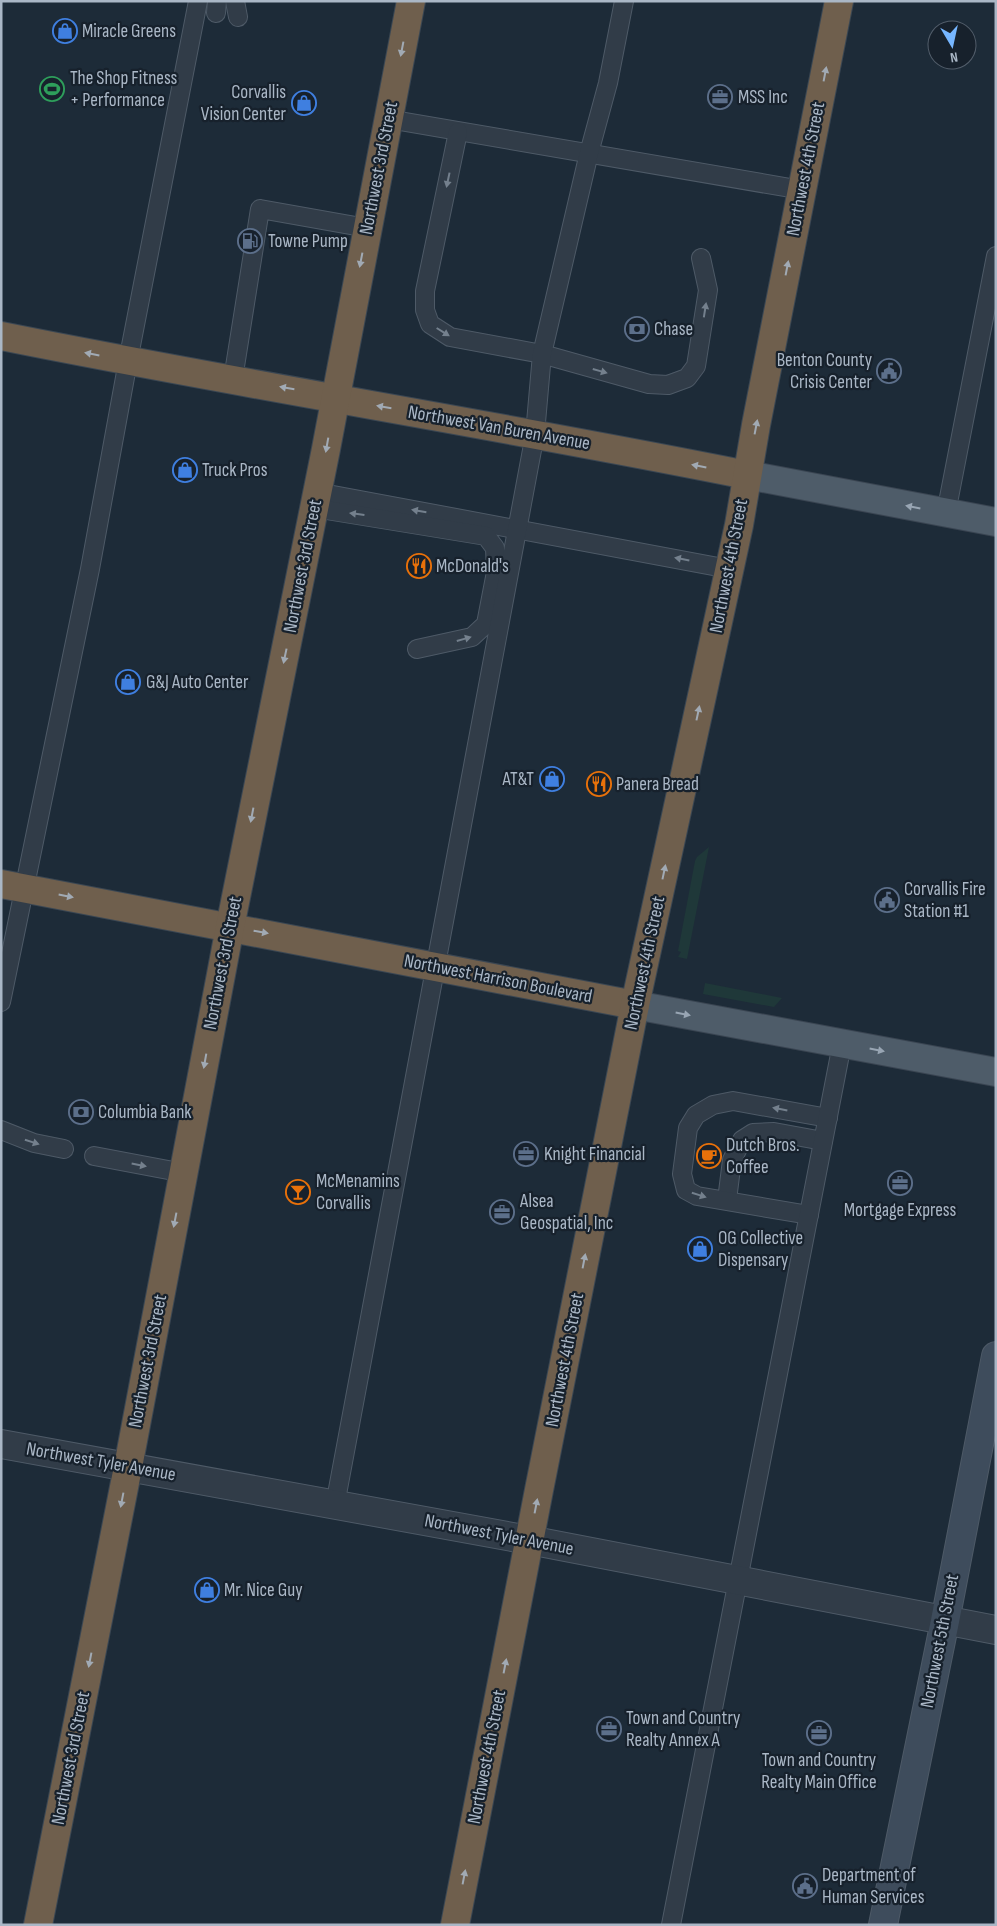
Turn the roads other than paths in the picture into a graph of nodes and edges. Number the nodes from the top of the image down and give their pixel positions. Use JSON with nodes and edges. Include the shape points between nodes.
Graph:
{"nodes":[{"id":1,"x":198,"y":1,"type":"edge"},
{"id":2,"x":411,"y":1,"type":"edge"},
{"id":3,"x":624,"y":1,"type":"edge"},
{"id":4,"x":839,"y":1,"type":"edge"},
{"id":5,"x":388,"y":119,"type":"junction"},
{"id":6,"x":458,"y":132,"type":"junction"},
{"id":7,"x":589,"y":152,"type":"junction"},
{"id":8,"x":802,"y":190,"type":"junction"},
{"id":9,"x":367,"y":228,"type":"junction"},
{"id":10,"x":996,"y":256,"type":"edge"},
{"id":11,"x":701,"y":258,"type":"dead end"},
{"id":12,"x":1,"y":336,"type":"edge"},
{"id":13,"x":542,"y":354,"type":"junction"},
{"id":14,"x":128,"y":361,"type":"junction"},
{"id":15,"x":233,"y":379,"type":"junction"},
{"id":16,"x":335,"y":397,"type":"junction"},
{"id":17,"x":534,"y":434,"type":"junction"},
{"id":18,"x":747,"y":475,"type":"junction"},
{"id":19,"x":316,"y":500,"type":"junction"},
{"id":20,"x":946,"y":513,"type":"junction"},
{"id":21,"x":996,"y":522,"type":"edge"},
{"id":22,"x":517,"y":529,"type":"junction"},
{"id":23,"x":730,"y":568,"type":"junction"},
{"id":24,"x":417,"y":649,"type":"dead end"},
{"id":25,"x":13,"y":886,"type":"edge"},
{"id":26,"x":230,"y":927,"type":"junction"},
{"id":27,"x":435,"y":966,"type":"junction"},
{"id":28,"x":1,"y":1002,"type":"edge"},
{"id":29,"x":635,"y":1005,"type":"junction"},
{"id":30,"x":842,"y":1044,"type":"junction"},
{"id":31,"x":996,"y":1072,"type":"edge"},
{"id":32,"x":828,"y":1118,"type":"junction"},
{"id":33,"x":1,"y":1130,"type":"edge"},
{"id":34,"x":823,"y":1141,"type":"junction"},
{"id":35,"x":64,"y":1149,"type":"dead end"},
{"id":36,"x":94,"y":1156,"type":"dead end"},
{"id":37,"x":184,"y":1173,"type":"junction"},
{"id":38,"x":727,"y":1200,"type":"junction"},
{"id":39,"x":809,"y":1215,"type":"junction"},
{"id":40,"x":996,"y":1356,"type":"edge"},
{"id":41,"x":1,"y":1444,"type":"edge"},
{"id":42,"x":128,"y":1467,"type":"junction"},
{"id":43,"x":335,"y":1505,"type":"junction"},
{"id":44,"x":529,"y":1540,"type":"junction"},
{"id":45,"x":737,"y":1581,"type":"junction"},
{"id":46,"x":945,"y":1621,"type":"junction"},
{"id":47,"x":996,"y":1630,"type":"edge"},
{"id":48,"x":38,"y":1925,"type":"edge"},
{"id":49,"x":455,"y":1925,"type":"edge"},
{"id":50,"x":670,"y":1925,"type":"edge"},
{"id":51,"x":883,"y":1925,"type":"edge"}],
"edges":[{"from":1,"to":14,"type":"lane"},
{"from":2,"to":5,"type":"highway","name":"Northwest 3rd Street","one_way":true},
{"from":3,"to":7,"type":"lane","via":[[608,83]]},
{"from":8,"to":4,"type":"highway","name":"Northwest 4th Street","one_way":true},
{"from":5,"to":6,"type":"lane"},
{"from":5,"to":9,"type":"highway","name":"Northwest 3rd Street"},
{"from":6,"to":7,"type":"lane"},
{"from":6,"to":13,"type":"lane","one_way":true,"via":[[425,291],[425,310],[430,324],[450,337]]},
{"from":7,"to":8,"type":"lane"},
{"from":7,"to":13,"type":"lane"},
{"from":18,"to":8,"type":"highway","name":"Northwest 4th Street","one_way":true},
{"from":9,"to":15,"type":"lane","via":[[260,209]]},
{"from":9,"to":16,"type":"highway","name":"Northwest 3rd Street","one_way":true},
{"from":10,"to":20,"type":"lane"},
{"from":13,"to":11,"type":"lane","one_way":true,"via":[[649,384],[668,385],[686,378],[696,366],[708,290]]},
{"from":14,"to":12,"type":"highway","name":"Northwest Van Buren Avenue","one_way":true},
{"from":13,"to":17,"type":"lane"},
{"from":14,"to":15,"type":"highway","name":"Northwest Van Buren Avenue"},
{"from":14,"to":25,"type":"lane","via":[[90,569]]},
{"from":16,"to":15,"type":"highway","name":"Northwest Van Buren Avenue","one_way":true},
{"from":17,"to":16,"type":"highway","name":"Northwest Van Buren Avenue","one_way":true},
{"from":16,"to":19,"type":"highway","name":"Northwest 3rd Street","one_way":true},
{"from":18,"to":17,"type":"highway","name":"Northwest Van Buren Avenue","one_way":true},
{"from":17,"to":22,"type":"lane"},
{"from":20,"to":18,"type":"main road","name":"Northwest Van Buren Avenue","one_way":true},
{"from":18,"to":23,"type":"highway","name":"Northwest 4th Street"},
{"from":22,"to":19,"type":"lane","one_way":true},
{"from":24,"to":19,"type":"lane","one_way":true,"via":[[472,637],[486,624],[496,572],[495,548],[486,536]]},
{"from":19,"to":26,"type":"highway","name":"Northwest 3rd Street","one_way":true},
{"from":20,"to":21,"type":"main road","name":"Northwest Van Buren Avenue"},
{"from":23,"to":22,"type":"lane","one_way":true},
{"from":22,"to":27,"type":"lane"},
{"from":29,"to":23,"type":"highway","name":"Northwest 4th Street","one_way":true},
{"from":25,"to":26,"type":"highway","name":"Northwest Harrison Boulevard","one_way":true},
{"from":25,"to":28,"type":"lane"},
{"from":26,"to":27,"type":"highway","name":"Northwest Harrison Boulevard","one_way":true},
{"from":26,"to":37,"type":"highway","name":"Northwest 3rd Street","one_way":true},
{"from":27,"to":29,"type":"highway","name":"Northwest Harrison Boulevard"},
{"from":27,"to":43,"type":"lane"},
{"from":29,"to":30,"type":"main road","name":"Northwest Harrison Boulevard","one_way":true},
{"from":44,"to":29,"type":"highway","name":"Northwest 4th Street","one_way":true},
{"from":30,"to":31,"type":"main road","name":"Northwest Harrison Boulevard","one_way":true},
{"from":30,"to":32,"type":"lane"},
{"from":32,"to":34,"type":"lane"},
{"from":32,"to":38,"type":"lane","one_way":true,"via":[[733,1100],[713,1105],[696,1115],[688,1128],[685,1146],[682,1174],[686,1190],[698,1196]]},
{"from":33,"to":35,"type":"lane","one_way":true,"via":[[34,1143]]},
{"from":34,"to":38,"type":"lane","via":[[774,1132],[753,1133],[742,1140],[732,1160]]},
{"from":34,"to":39,"type":"lane"},
{"from":36,"to":37,"type":"lane","one_way":true},
{"from":37,"to":42,"type":"highway","name":"Northwest 3rd Street","one_way":true},
{"from":38,"to":39,"type":"lane"},
{"from":39,"to":45,"type":"lane"},
{"from":40,"to":46,"type":"street","name":"Northwest 5th Street"},
{"from":41,"to":42,"type":"street","name":"Northwest Tyler Avenue"},
{"from":42,"to":43,"type":"street","name":"Northwest Tyler Avenue"},
{"from":42,"to":48,"type":"highway","name":"Northwest 3rd Street","one_way":true},
{"from":43,"to":44,"type":"street","name":"Northwest Tyler Avenue"},
{"from":44,"to":45,"type":"street","name":"Northwest Tyler Avenue"},
{"from":49,"to":44,"type":"highway","name":"Northwest 4th Street","one_way":true},
{"from":45,"to":46,"type":"street","name":"Northwest Tyler Avenue"},
{"from":45,"to":50,"type":"lane"},
{"from":46,"to":47,"type":"street","name":"Northwest Tyler Avenue"},
{"from":46,"to":51,"type":"street","name":"Northwest 5th Street"}]}
